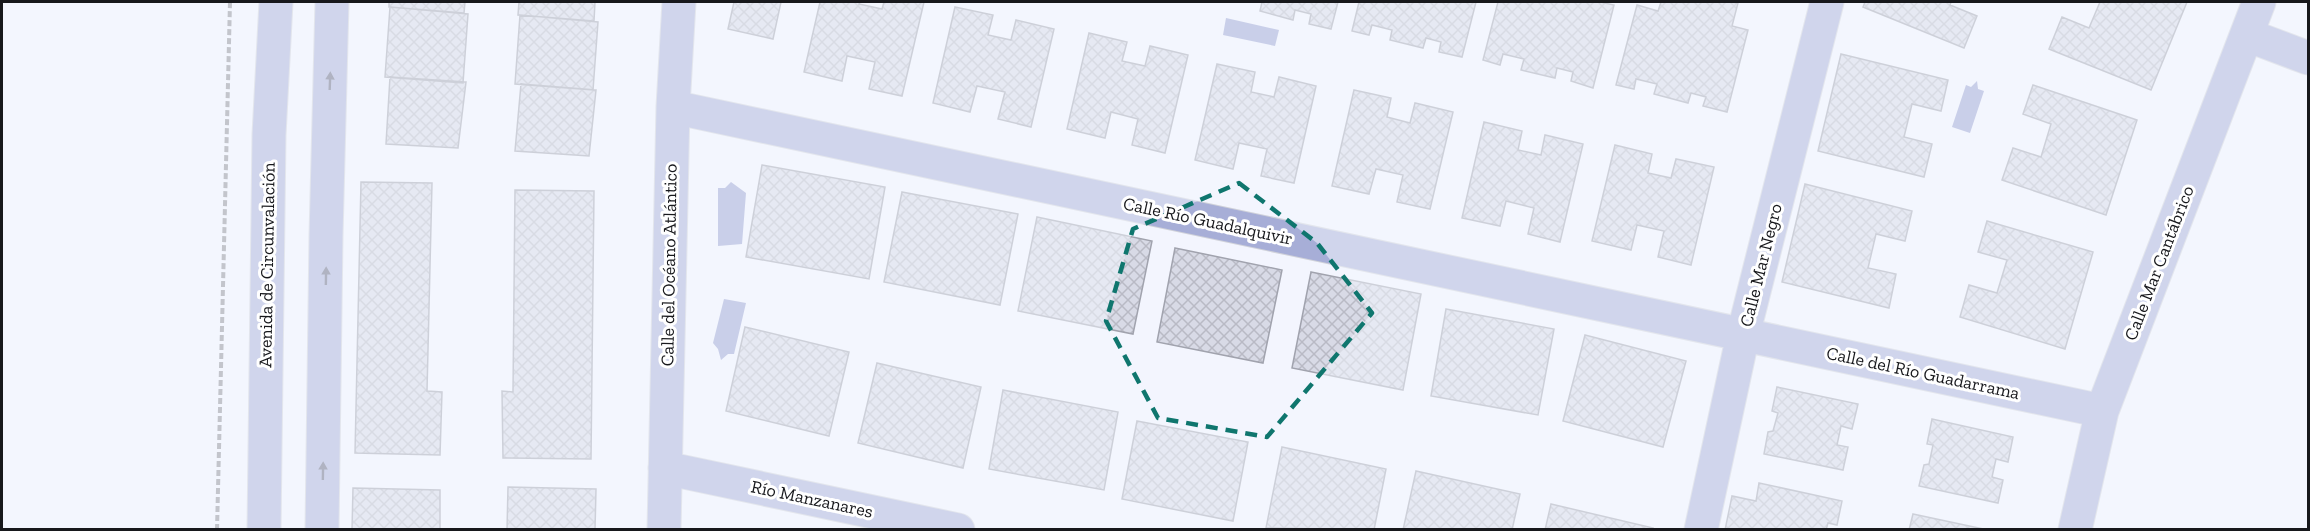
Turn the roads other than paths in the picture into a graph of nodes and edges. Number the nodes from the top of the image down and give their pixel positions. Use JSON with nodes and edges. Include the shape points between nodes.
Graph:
{"nodes":[{"id":1,"x":276,"y":2,"type":"edge"},
{"id":2,"x":332,"y":2,"type":"edge"},
{"id":3,"x":679,"y":2,"type":"edge"},
{"id":4,"x":1827,"y":2,"type":"edge"},
{"id":5,"x":2259,"y":2,"type":"edge"},
{"id":6,"x":2247,"y":35,"type":"junction"},
{"id":7,"x":2308,"y":58,"type":"edge"},
{"id":8,"x":673,"y":107,"type":"junction"},
{"id":9,"x":1743,"y":335,"type":"junction"},
{"id":10,"x":2102,"y":411,"type":"junction"},
{"id":11,"x":665,"y":468,"type":"junction"},
{"id":12,"x":264,"y":530,"type":"edge"},
{"id":13,"x":322,"y":530,"type":"edge"},
{"id":14,"x":664,"y":530,"type":"edge"},
{"id":15,"x":958,"y":530,"type":"edge"},
{"id":16,"x":1701,"y":530,"type":"edge"},
{"id":17,"x":2075,"y":530,"type":"edge"}],
"edges":[{"from":1,"to":12,"type":"street","name":"Avenida de Circunvalación","via":[[269,135]]},
{"from":13,"to":2,"type":"street","one_way":true},
{"from":3,"to":8,"type":"street","name":"Calle del Océano Atlántico"},
{"from":4,"to":9,"type":"street","name":"Calle Mar Negro"},
{"from":5,"to":6,"type":"street","name":"Calle Mar Cantábrico"},
{"from":6,"to":7,"type":"street"},
{"from":6,"to":10,"type":"street","name":"Calle Mar Cantábrico"},
{"from":8,"to":9,"type":"street","name":"Calle Río Guadalquivir"},
{"from":8,"to":11,"type":"street","name":"Calle del Océano Atlántico"},
{"from":9,"to":10,"type":"street","name":"Calle del Río Guadarrama"},
{"from":9,"to":16,"type":"street","name":"Calle Mar Negro"},
{"from":10,"to":17,"type":"street","name":"Calle Mar Cantábrico"},
{"from":11,"to":14,"type":"street","name":"Calle del Océano Atlántico"},
{"from":11,"to":15,"type":"street","name":"Río Manzanares"}]}
